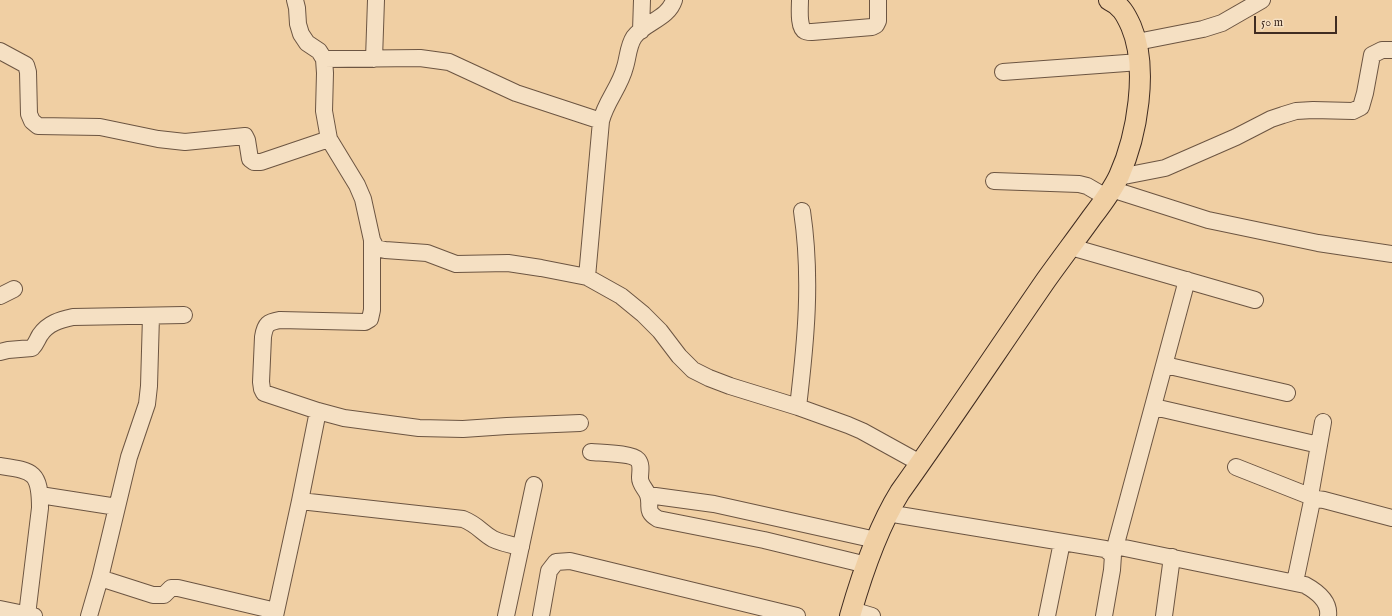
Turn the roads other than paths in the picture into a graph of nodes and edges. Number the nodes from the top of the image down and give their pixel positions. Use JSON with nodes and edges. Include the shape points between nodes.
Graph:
{"nodes":[{"id":1,"x":295,"y":0,"type":"edge"},
{"id":2,"x":376,"y":0,"type":"edge"},
{"id":3,"x":642,"y":0,"type":"edge"},
{"id":4,"x":674,"y":0,"type":"edge"},
{"id":5,"x":800,"y":0,"type":"edge"},
{"id":6,"x":878,"y":0,"type":"edge"},
{"id":7,"x":1109,"y":0,"type":"edge"},
{"id":8,"x":1262,"y":0,"type":"edge"},
{"id":9,"x":641,"y":31,"type":"junction"},
{"id":10,"x":1137,"y":42,"type":"junction"},
{"id":11,"x":1392,"y":50,"type":"edge"},
{"id":12,"x":0,"y":51,"type":"edge"},
{"id":13,"x":324,"y":59,"type":"junction"},
{"id":14,"x":374,"y":59,"type":"junction"},
{"id":15,"x":1140,"y":62,"type":"junction"},
{"id":16,"x":1003,"y":72,"type":"dead end"},
{"id":17,"x":601,"y":121,"type":"junction"},
{"id":18,"x":329,"y":139,"type":"junction"},
{"id":19,"x":994,"y":181,"type":"dead end"},
{"id":20,"x":1112,"y":188,"type":"junction"},
{"id":21,"x":802,"y":211,"type":"dead end"},
{"id":22,"x":372,"y":240,"type":"junction"},
{"id":23,"x":1070,"y":247,"type":"junction"},
{"id":24,"x":1392,"y":254,"type":"edge"},
{"id":25,"x":588,"y":277,"type":"junction"},
{"id":26,"x":1187,"y":280,"type":"junction"},
{"id":27,"x":1255,"y":300,"type":"dead end"},
{"id":28,"x":184,"y":315,"type":"dead end"},
{"id":29,"x":151,"y":316,"type":"junction"},
{"id":30,"x":0,"y":352,"type":"edge"},
{"id":31,"x":1165,"y":365,"type":"junction"},
{"id":32,"x":1287,"y":393,"type":"dead end"},
{"id":33,"x":798,"y":407,"type":"junction"},
{"id":34,"x":1154,"y":407,"type":"junction"},
{"id":35,"x":318,"y":411,"type":"junction"},
{"id":36,"x":1323,"y":422,"type":"dead end"},
{"id":37,"x":580,"y":423,"type":"dead end"},
{"id":38,"x":1319,"y":445,"type":"junction"},
{"id":39,"x":591,"y":452,"type":"dead end"},
{"id":40,"x":920,"y":463,"type":"junction"},
{"id":41,"x":0,"y":466,"type":"edge"},
{"id":42,"x":1236,"y":467,"type":"dead end"},
{"id":43,"x":534,"y":485,"type":"dead end"},
{"id":44,"x":40,"y":495,"type":"junction"},
{"id":45,"x":648,"y":495,"type":"junction"},
{"id":46,"x":1313,"y":498,"type":"junction"},
{"id":47,"x":300,"y":502,"type":"junction"},
{"id":48,"x":117,"y":507,"type":"junction"},
{"id":49,"x":887,"y":513,"type":"junction"},
{"id":50,"x":1392,"y":518,"type":"edge"},
{"id":51,"x":876,"y":540,"type":"junction"},
{"id":52,"x":1062,"y":542,"type":"junction"},
{"id":53,"x":521,"y":547,"type":"junction"},
{"id":54,"x":1114,"y":551,"type":"junction"},
{"id":55,"x":1172,"y":557,"type":"junction"},
{"id":56,"x":867,"y":565,"type":"junction"},
{"id":57,"x":100,"y":578,"type":"junction"},
{"id":58,"x":1295,"y":582,"type":"junction"},
{"id":59,"x":0,"y":609,"type":"edge"},
{"id":60,"x":275,"y":613,"type":"edge"},
{"id":61,"x":851,"y":613,"type":"edge"},
{"id":62,"x":30,"y":615,"type":"edge"},
{"id":63,"x":89,"y":616,"type":"edge"},
{"id":64,"x":506,"y":616,"type":"edge"},
{"id":65,"x":541,"y":616,"type":"edge"},
{"id":66,"x":798,"y":616,"type":"edge"},
{"id":67,"x":872,"y":616,"type":"edge"},
{"id":68,"x":1047,"y":616,"type":"edge"},
{"id":69,"x":1104,"y":616,"type":"edge"},
{"id":70,"x":1164,"y":616,"type":"edge"},
{"id":71,"x":1328,"y":616,"type":"edge"}],
"edges":[{"from":1,"to":13,"type":"street","via":[[301,34]]},
{"from":2,"to":14,"type":"street"},
{"from":3,"to":9,"type":"street"},
{"from":4,"to":9,"type":"street","via":[[672,7],[664,15]]},
{"from":5,"to":6,"type":"street","via":[[800,23],[806,32],[872,27],[878,21]]},
{"from":7,"to":10,"type":"main road","via":[[1126,14]]},
{"from":8,"to":10,"type":"street","via":[[1222,23]]},
{"from":9,"to":17,"type":"street","via":[[634,38],[620,83],[607,103]]},
{"from":10,"to":15,"type":"main road"},
{"from":11,"to":20,"type":"street","via":[[1382,50],[1372,55],[1361,106],[1352,111],[1313,110],[1282,115],[1165,168]]},
{"from":12,"to":18,"type":"street","via":[[26,65],[29,114],[38,126],[100,127],[185,142],[245,136],[250,159],[254,162],[261,162]]},
{"from":13,"to":14,"type":"street"},
{"from":13,"to":18,"type":"street","via":[[324,111]]},
{"from":14,"to":17,"type":"street","via":[[420,58],[449,62],[516,93]]},
{"from":15,"to":16,"type":"street"},
{"from":15,"to":20,"type":"main road","via":[[1141,83],[1129,147]]},
{"from":17,"to":25,"type":"street"},
{"from":18,"to":22,"type":"street","via":[[363,199]]},
{"from":19,"to":20,"type":"street","via":[[1079,184]]},
{"from":20,"to":23,"type":"main road"},
{"from":20,"to":24,"type":"street","via":[[1208,220],[1318,243]]},
{"from":21,"to":33,"type":"street","via":[[808,262],[805,346]]},
{"from":22,"to":25,"type":"street","via":[[376,248],[427,253],[456,264],[508,264]]},
{"from":22,"to":35,"type":"street","via":[[370,319],[366,322],[280,320],[267,324],[264,330],[261,382],[264,393]]},
{"from":23,"to":26,"type":"street"},
{"from":23,"to":40,"type":"main road"},
{"from":25,"to":33,"type":"street","via":[[621,296],[643,314],[693,370],[730,386]]},
{"from":26,"to":27,"type":"street"},
{"from":26,"to":31,"type":"street"},
{"from":28,"to":29,"type":"street"},
{"from":29,"to":30,"type":"street","via":[[73,317],[58,320],[40,335],[32,348]]},
{"from":29,"to":48,"type":"street","via":[[147,404],[134,441]]},
{"from":31,"to":32,"type":"street"},
{"from":31,"to":34,"type":"street"},
{"from":33,"to":40,"type":"street","via":[[862,431]]},
{"from":34,"to":38,"type":"street"},
{"from":34,"to":54,"type":"street"},
{"from":35,"to":37,"type":"street","via":[[359,421],[438,429]]},
{"from":35,"to":47,"type":"street"},
{"from":36,"to":38,"type":"street"},
{"from":38,"to":46,"type":"street"},
{"from":39,"to":45,"type":"street","via":[[631,456],[638,460],[641,467],[640,479]]},
{"from":40,"to":49,"type":"main road"},
{"from":41,"to":44,"type":"street","via":[[33,474]]},
{"from":42,"to":46,"type":"street"},
{"from":43,"to":53,"type":"street"},
{"from":44,"to":48,"type":"street"},
{"from":44,"to":62,"type":"street"},
{"from":45,"to":51,"type":"street","via":[[714,504]]},
{"from":45,"to":56,"type":"street","via":[[649,508],[652,515],[658,519],[764,540]]},
{"from":46,"to":50,"type":"street"},
{"from":46,"to":58,"type":"street"},
{"from":47,"to":53,"type":"street","via":[[463,519],[473,523],[499,542]]},
{"from":47,"to":60,"type":"street"},
{"from":48,"to":57,"type":"street"},
{"from":49,"to":51,"type":"main road"},
{"from":49,"to":52,"type":"street"},
{"from":51,"to":56,"type":"main road"},
{"from":52,"to":54,"type":"street"},
{"from":52,"to":68,"type":"street"},
{"from":53,"to":64,"type":"street"},
{"from":54,"to":55,"type":"street"},
{"from":54,"to":69,"type":"street"},
{"from":55,"to":58,"type":"street"},
{"from":55,"to":70,"type":"street"},
{"from":56,"to":61,"type":"main road"},
{"from":57,"to":60,"type":"street","via":[[153,595],[164,595],[171,588],[178,588]]},
{"from":57,"to":63,"type":"street"},
{"from":58,"to":71,"type":"street","via":[[1314,590],[1324,600]]},
{"from":59,"to":62,"type":"street"},
{"from":61,"to":67,"type":"street"},
{"from":65,"to":66,"type":"street","via":[[549,571],[556,562],[570,560]]}]}
